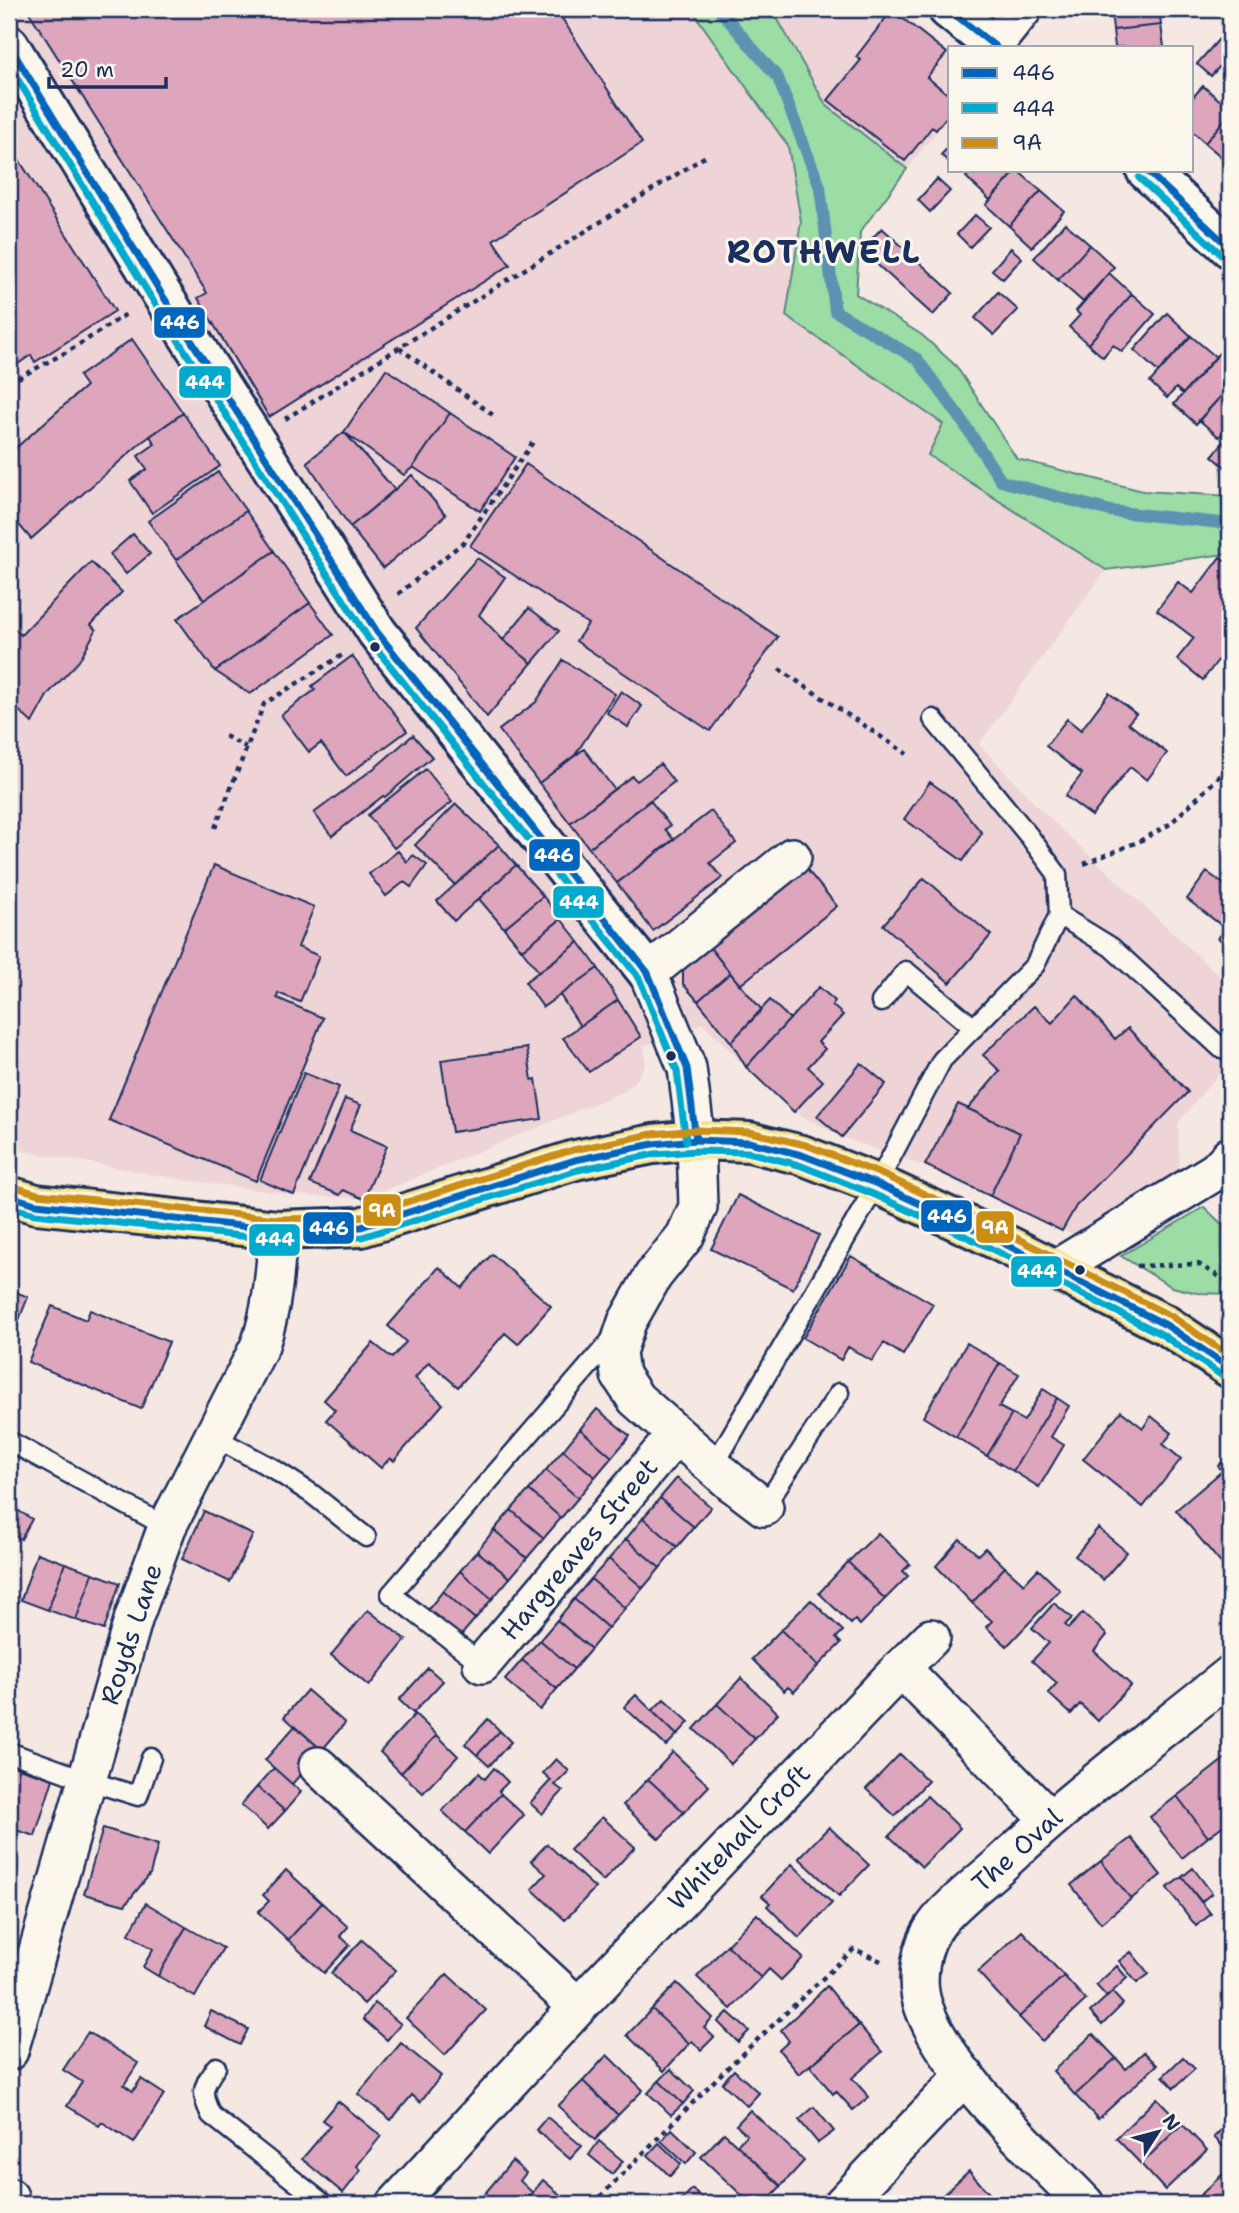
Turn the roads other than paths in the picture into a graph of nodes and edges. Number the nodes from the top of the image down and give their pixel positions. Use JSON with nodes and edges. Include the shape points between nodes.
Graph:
{"nodes":[{"id":1,"x":948,"y":9,"type":"edge"},
{"id":2,"x":1023,"y":9,"type":"edge"},
{"id":3,"x":9,"y":45,"type":"edge"},
{"id":4,"x":995,"y":46,"type":"edge"},
{"id":5,"x":1148,"y":172,"type":"edge"},
{"id":6,"x":1230,"y":248,"type":"edge"},
{"id":7,"x":933,"y":719,"type":"dead end"},
{"id":8,"x":792,"y":857,"type":"dead end"},
{"id":9,"x":1059,"y":915,"type":"junction"},
{"id":10,"x":648,"y":973,"type":"junction"},
{"id":11,"x":881,"y":1002,"type":"dead end"},
{"id":12,"x":974,"y":1028,"type":"junction"},
{"id":13,"x":1222,"y":1049,"type":"dead end"},
{"id":14,"x":696,"y":1140,"type":"junction"},
{"id":15,"x":1230,"y":1156,"type":"edge"},
{"id":16,"x":877,"y":1184,"type":"junction"},
{"id":17,"x":9,"y":1196,"type":"edge"},
{"id":18,"x":278,"y":1230,"type":"junction"},
{"id":19,"x":1056,"y":1269,"type":"junction"},
{"id":20,"x":627,"y":1322,"type":"junction"},
{"id":21,"x":1230,"y":1368,"type":"edge"},
{"id":22,"x":839,"y":1393,"type":"dead end"},
{"id":23,"x":676,"y":1435,"type":"junction"},
{"id":24,"x":214,"y":1437,"type":"junction"},
{"id":25,"x":9,"y":1441,"type":"edge"},
{"id":26,"x":713,"y":1467,"type":"junction"},
{"id":27,"x":764,"y":1507,"type":"joint"},
{"id":28,"x":167,"y":1527,"type":"junction"},
{"id":29,"x":366,"y":1537,"type":"dead end"},
{"id":30,"x":931,"y":1638,"type":"dead end"},
{"id":31,"x":482,"y":1664,"type":"joint"},
{"id":32,"x":901,"y":1668,"type":"junction"},
{"id":33,"x":1230,"y":1675,"type":"edge"},
{"id":34,"x":9,"y":1752,"type":"edge"},
{"id":35,"x":151,"y":1758,"type":"dead end"},
{"id":36,"x":318,"y":1766,"type":"dead end"},
{"id":37,"x":86,"y":1780,"type":"junction"},
{"id":38,"x":1049,"y":1819,"type":"junction"},
{"id":39,"x":15,"y":2000,"type":"edge"},
{"id":40,"x":578,"y":2007,"type":"junction"},
{"id":41,"x":9,"y":2052,"type":"edge"},
{"id":42,"x":216,"y":2067,"type":"dead end"},
{"id":43,"x":965,"y":2075,"type":"junction"},
{"id":44,"x":9,"y":2197,"type":"edge"},
{"id":45,"x":10,"y":2204,"type":"edge"},
{"id":46,"x":324,"y":2204,"type":"edge"},
{"id":47,"x":396,"y":2204,"type":"edge"},
{"id":48,"x":843,"y":2204,"type":"edge"},
{"id":49,"x":1085,"y":2204,"type":"edge"}],
"edges":[{"from":1,"to":4,"type":"street"},
{"from":2,"to":4,"type":"street"},
{"from":3,"to":10,"type":"street","via":[[373,625]]},
{"from":5,"to":6,"type":"street"},
{"from":7,"to":9,"type":"lane","via":[[1057,874]]},
{"from":8,"to":10,"type":"street"},
{"from":9,"to":12,"type":"lane","via":[[1035,965]]},
{"from":9,"to":13,"type":"lane","via":[[1111,947]]},
{"from":10,"to":14,"type":"street","via":[[687,1068]]},
{"from":11,"to":12,"type":"lane","via":[[906,971]]},
{"from":12,"to":16,"type":"lane","via":[[942,1060]]},
{"from":14,"to":16,"type":"main road","via":[[775,1148]]},
{"from":14,"to":18,"type":"main road","via":[[575,1160],[361,1227]]},
{"from":14,"to":20,"type":"street","via":[[698,1207],[685,1236],[653,1276]]},
{"from":15,"to":19,"type":"street","via":[[1216,1171]]},
{"from":16,"to":19,"type":"main road"},
{"from":16,"to":26,"type":"lane"},
{"from":17,"to":18,"type":"main road","via":[[36,1204]]},
{"from":18,"to":24,"type":"street","name":"Royds Lane","via":[[270,1318]]},
{"from":19,"to":21,"type":"main road","via":[[1166,1325]]},
{"from":20,"to":23,"type":"street","via":[[617,1352],[620,1375],[636,1399]]},
{"from":20,"to":31,"type":"lane","via":[[391,1594]]},
{"from":22,"to":27,"type":"lane"},
{"from":23,"to":26,"type":"street"},
{"from":23,"to":31,"type":"street","name":"Hargreaves Street"},
{"from":24,"to":28,"type":"street","name":"Royds Lane"},
{"from":24,"to":29,"type":"lane","via":[[312,1494]]},
{"from":25,"to":28,"type":"lane"},
{"from":26,"to":27,"type":"street"},
{"from":28,"to":37,"type":"street","name":"Royds Lane","via":[[134,1618]]},
{"from":30,"to":32,"type":"street","name":"Whitehall Croft"},
{"from":32,"to":38,"type":"street"},
{"from":32,"to":40,"type":"street","name":"Whitehall Croft"},
{"from":33,"to":38,"type":"street","name":"The Oval"},
{"from":34,"to":37,"type":"lane"},
{"from":35,"to":37,"type":"lane","via":[[138,1796]]},
{"from":36,"to":40,"type":"street"},
{"from":37,"to":39,"type":"street","name":"Royds Lane"},
{"from":38,"to":43,"type":"street","name":"The Oval","via":[[938,1923],[924,1948],[919,1977],[923,2006]]},
{"from":39,"to":41,"type":"street","name":"Royds Lane"},
{"from":40,"to":47,"type":"street","name":"Whitehall Croft"},
{"from":42,"to":46,"type":"lane","via":[[205,2084],[203,2099],[211,2115]]},
{"from":43,"to":48,"type":"street"},
{"from":43,"to":49,"type":"street","name":"The Oval"},
{"from":44,"to":45,"type":"street"}]}
